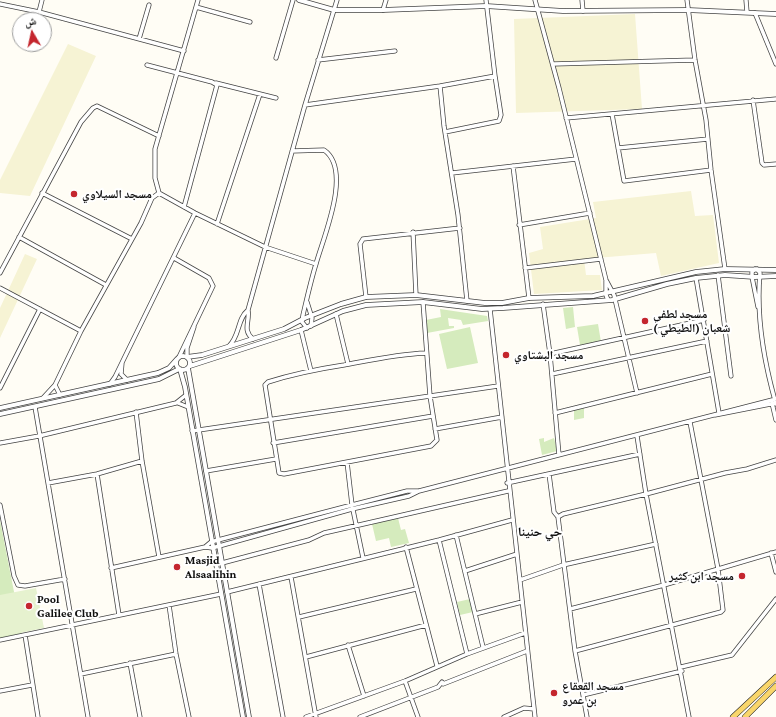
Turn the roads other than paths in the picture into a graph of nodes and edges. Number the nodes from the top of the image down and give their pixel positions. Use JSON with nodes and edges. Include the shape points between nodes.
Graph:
{"nodes":[{"id":1,"x":42,"y":0,"type":"edge"},
{"id":2,"x":198,"y":0,"type":"edge"},
{"id":3,"x":293,"y":0,"type":"edge"},
{"id":4,"x":299,"y":0,"type":"edge"},
{"id":5,"x":336,"y":0,"type":"edge"},
{"id":6,"x":386,"y":0,"type":"edge"},
{"id":7,"x":486,"y":0,"type":"edge"},
{"id":8,"x":534,"y":0,"type":"edge"},
{"id":9,"x":582,"y":0,"type":"edge"},
{"id":10,"x":687,"y":0,"type":"edge"},
{"id":11,"x":746,"y":0,"type":"edge"},
{"id":12,"x":0,"y":4,"type":"edge"},
{"id":13,"x":149,"y":5,"type":"dead end"},
{"id":14,"x":486,"y":6,"type":"junction"},
{"id":15,"x":196,"y":7,"type":"junction"},
{"id":16,"x":334,"y":10,"type":"junction"},
{"id":17,"x":383,"y":10,"type":"junction"},
{"id":18,"x":538,"y":10,"type":"junction"},
{"id":19,"x":688,"y":10,"type":"junction"},
{"id":20,"x":583,"y":11,"type":"junction"},
{"id":21,"x":39,"y":12,"type":"joint"},
{"id":22,"x":747,"y":12,"type":"junction"},
{"id":23,"x":755,"y":13,"type":"junction"},
{"id":24,"x":776,"y":14,"type":"edge"},
{"id":25,"x":52,"y":16,"type":"edge"},
{"id":26,"x":250,"y":22,"type":"dead end"},
{"id":27,"x":139,"y":39,"type":"junction"},
{"id":28,"x":184,"y":51,"type":"junction"},
{"id":29,"x":395,"y":51,"type":"dead end"},
{"id":30,"x":276,"y":58,"type":"dead end"},
{"id":31,"x":318,"y":60,"type":"junction"},
{"id":32,"x":695,"y":60,"type":"junction"},
{"id":33,"x":553,"y":64,"type":"junction"},
{"id":34,"x":776,"y":64,"type":"edge"},
{"id":35,"x":147,"y":65,"type":"dead end"},
{"id":36,"x":178,"y":74,"type":"junction"},
{"id":37,"x":495,"y":76,"type":"junction"},
{"id":38,"x":216,"y":83,"type":"junction"},
{"id":39,"x":440,"y":86,"type":"junction"},
{"id":40,"x":260,"y":94,"type":"junction"},
{"id":41,"x":276,"y":98,"type":"dead end"},
{"id":42,"x":776,"y":99,"type":"edge"},
{"id":43,"x":753,"y":100,"type":"junction"},
{"id":44,"x":703,"y":104,"type":"junction"},
{"id":45,"x":305,"y":105,"type":"junction"},
{"id":46,"x":612,"y":114,"type":"junction"},
{"id":47,"x":566,"y":118,"type":"junction"},
{"id":48,"x":445,"y":132,"type":"junction"},
{"id":49,"x":159,"y":136,"type":"junction"},
{"id":50,"x":708,"y":139,"type":"junction"},
{"id":51,"x":618,"y":148,"type":"junction"},
{"id":52,"x":292,"y":151,"type":"junction"},
{"id":53,"x":576,"y":158,"type":"junction"},
{"id":54,"x":776,"y":164,"type":"edge"},
{"id":55,"x":513,"y":166,"type":"junction"},
{"id":56,"x":711,"y":170,"type":"junction"},
{"id":57,"x":452,"y":174,"type":"junction"},
{"id":58,"x":42,"y":193,"type":"junction"},
{"id":59,"x":159,"y":193,"type":"junction"},
{"id":60,"x":184,"y":207,"type":"junction"},
{"id":61,"x":195,"y":213,"type":"junction"},
{"id":62,"x":590,"y":213,"type":"junction"},
{"id":63,"x":217,"y":224,"type":"junction"},
{"id":64,"x":520,"y":225,"type":"junction"},
{"id":65,"x":460,"y":228,"type":"junction"},
{"id":66,"x":413,"y":232,"type":"junction"},
{"id":67,"x":19,"y":237,"type":"junction"},
{"id":68,"x":132,"y":239,"type":"junction"},
{"id":69,"x":265,"y":247,"type":"junction"},
{"id":70,"x":174,"y":258,"type":"junction"},
{"id":71,"x":601,"y":259,"type":"junction"},
{"id":72,"x":316,"y":264,"type":"junction"},
{"id":73,"x":525,"y":268,"type":"junction"},
{"id":74,"x":725,"y":269,"type":"junction"},
{"id":75,"x":756,"y":269,"type":"junction"},
{"id":76,"x":776,"y":270,"type":"edge"},
{"id":77,"x":0,"y":272,"type":"edge"},
{"id":78,"x":718,"y":275,"type":"junction"},
{"id":79,"x":776,"y":276,"type":"edge"},
{"id":80,"x":752,"y":277,"type":"junction"},
{"id":81,"x":759,"y":277,"type":"junction"},
{"id":82,"x":696,"y":278,"type":"junction"},
{"id":83,"x":606,"y":280,"type":"junction"},
{"id":84,"x":106,"y":285,"type":"junction"},
{"id":85,"x":0,"y":288,"type":"edge"},
{"id":86,"x":612,"y":292,"type":"junction"},
{"id":87,"x":606,"y":293,"type":"junction"},
{"id":88,"x":416,"y":295,"type":"junction"},
{"id":89,"x":366,"y":297,"type":"junction"},
{"id":90,"x":529,"y":298,"type":"junction"},
{"id":91,"x":615,"y":299,"type":"junction"},
{"id":92,"x":608,"y":300,"type":"junction"},
{"id":93,"x":307,"y":301,"type":"junction"},
{"id":94,"x":467,"y":301,"type":"junction"},
{"id":95,"x":423,"y":302,"type":"junction"},
{"id":96,"x":542,"y":304,"type":"junction"},
{"id":97,"x":530,"y":305,"type":"junction"},
{"id":98,"x":758,"y":308,"type":"junction"},
{"id":99,"x":40,"y":309,"type":"junction"},
{"id":100,"x":490,"y":309,"type":"junction"},
{"id":101,"x":248,"y":310,"type":"junction"},
{"id":102,"x":336,"y":314,"type":"junction"},
{"id":103,"x":311,"y":316,"type":"junction"},
{"id":104,"x":302,"y":320,"type":"junction"},
{"id":105,"x":704,"y":320,"type":"junction"},
{"id":106,"x":194,"y":326,"type":"junction"},
{"id":107,"x":309,"y":327,"type":"junction"},
{"id":108,"x":300,"y":330,"type":"junction"},
{"id":109,"x":81,"y":331,"type":"junction"},
{"id":110,"x":624,"y":338,"type":"junction"},
{"id":111,"x":252,"y":339,"type":"junction"},
{"id":112,"x":706,"y":341,"type":"junction"},
{"id":113,"x":230,"y":346,"type":"junction"},
{"id":114,"x":426,"y":353,"type":"junction"},
{"id":115,"x":550,"y":354,"type":"junction"},
{"id":116,"x":187,"y":357,"type":"junction"},
{"id":117,"x":629,"y":357,"type":"junction"},
{"id":118,"x":178,"y":358,"type":"junction"},
{"id":119,"x":122,"y":363,"type":"junction"},
{"id":120,"x":348,"y":364,"type":"junction"},
{"id":121,"x":189,"y":367,"type":"junction"},
{"id":122,"x":180,"y":369,"type":"junction"},
{"id":123,"x":312,"y":371,"type":"junction"},
{"id":124,"x":552,"y":374,"type":"junction"},
{"id":125,"x":712,"y":374,"type":"junction"},
{"id":126,"x":731,"y":376,"type":"dead end"},
{"id":127,"x":127,"y":380,"type":"junction"},
{"id":128,"x":110,"y":384,"type":"junction"},
{"id":129,"x":55,"y":385,"type":"junction"},
{"id":130,"x":498,"y":386,"type":"junction"},
{"id":131,"x":0,"y":388,"type":"edge"},
{"id":132,"x":637,"y":393,"type":"junction"},
{"id":133,"x":191,"y":394,"type":"junction"},
{"id":134,"x":60,"y":395,"type":"junction"},
{"id":135,"x":186,"y":395,"type":"junction"},
{"id":136,"x":430,"y":396,"type":"junction"},
{"id":137,"x":42,"y":399,"type":"junction"},
{"id":138,"x":775,"y":402,"type":"edge"},
{"id":139,"x":176,"y":403,"type":"junction"},
{"id":140,"x":36,"y":406,"type":"junction"},
{"id":141,"x":194,"y":406,"type":"junction"},
{"id":142,"x":188,"y":407,"type":"junction"},
{"id":143,"x":0,"y":408,"type":"edge"},
{"id":144,"x":136,"y":412,"type":"junction"},
{"id":145,"x":0,"y":414,"type":"edge"},
{"id":146,"x":555,"y":414,"type":"junction"},
{"id":147,"x":717,"y":414,"type":"junction"},
{"id":148,"x":433,"y":416,"type":"junction"},
{"id":149,"x":502,"y":417,"type":"junction"},
{"id":150,"x":270,"y":419,"type":"junction"},
{"id":151,"x":776,"y":420,"type":"edge"},
{"id":152,"x":690,"y":422,"type":"junction"},
{"id":153,"x":435,"y":429,"type":"junction"},
{"id":154,"x":198,"y":430,"type":"junction"},
{"id":155,"x":192,"y":431,"type":"junction"},
{"id":156,"x":39,"y":436,"type":"junction"},
{"id":157,"x":637,"y":436,"type":"junction"},
{"id":158,"x":0,"y":443,"type":"edge"},
{"id":159,"x":273,"y":443,"type":"junction"},
{"id":160,"x":640,"y":454,"type":"junction"},
{"id":161,"x":559,"y":456,"type":"junction"},
{"id":162,"x":276,"y":459,"type":"junction"},
{"id":163,"x":776,"y":460,"type":"edge"},
{"id":164,"x":142,"y":461,"type":"junction"},
{"id":165,"x":347,"y":462,"type":"junction"},
{"id":166,"x":506,"y":468,"type":"junction"},
{"id":167,"x":206,"y":471,"type":"junction"},
{"id":168,"x":97,"y":474,"type":"junction"},
{"id":169,"x":549,"y":474,"type":"junction"},
{"id":170,"x":701,"y":479,"type":"junction"},
{"id":171,"x":48,"y":483,"type":"junction"},
{"id":172,"x":508,"y":483,"type":"junction"},
{"id":173,"x":508,"y":491,"type":"junction"},
{"id":174,"x":646,"y":494,"type":"junction"},
{"id":175,"x":0,"y":505,"type":"edge"},
{"id":176,"x":352,"y":507,"type":"junction"},
{"id":177,"x":558,"y":517,"type":"junction"},
{"id":178,"x":512,"y":520,"type":"junction"},
{"id":179,"x":355,"y":526,"type":"junction"},
{"id":180,"x":456,"y":535,"type":"junction"},
{"id":181,"x":218,"y":540,"type":"junction"},
{"id":182,"x":439,"y":540,"type":"junction"},
{"id":183,"x":211,"y":542,"type":"junction"},
{"id":184,"x":656,"y":544,"type":"junction"},
{"id":185,"x":219,"y":545,"type":"junction"},
{"id":186,"x":205,"y":547,"type":"junction"},
{"id":187,"x":406,"y":547,"type":"junction"},
{"id":188,"x":212,"y":548,"type":"junction"},
{"id":189,"x":776,"y":552,"type":"edge"},
{"id":190,"x":771,"y":553,"type":"junction"},
{"id":191,"x":517,"y":554,"type":"junction"},
{"id":192,"x":159,"y":557,"type":"junction"},
{"id":193,"x":362,"y":558,"type":"junction"},
{"id":194,"x":222,"y":563,"type":"junction"},
{"id":195,"x":563,"y":565,"type":"junction"},
{"id":196,"x":111,"y":568,"type":"junction"},
{"id":197,"x":718,"y":569,"type":"junction"},
{"id":198,"x":465,"y":571,"type":"junction"},
{"id":199,"x":776,"y":572,"type":"edge"},
{"id":200,"x":291,"y":577,"type":"junction"},
{"id":201,"x":65,"y":579,"type":"junction"},
{"id":202,"x":520,"y":580,"type":"junction"},
{"id":203,"x":259,"y":584,"type":"junction"},
{"id":204,"x":664,"y":585,"type":"junction"},
{"id":205,"x":416,"y":589,"type":"junction"},
{"id":206,"x":227,"y":592,"type":"junction"},
{"id":207,"x":221,"y":594,"type":"junction"},
{"id":208,"x":776,"y":599,"type":"edge"},
{"id":209,"x":522,"y":602,"type":"junction"},
{"id":210,"x":169,"y":604,"type":"junction"},
{"id":211,"x":570,"y":609,"type":"junction"},
{"id":212,"x":475,"y":614,"type":"junction"},
{"id":213,"x":119,"y":615,"type":"junction"},
{"id":214,"x":299,"y":617,"type":"junction"},
{"id":215,"x":72,"y":624,"type":"junction"},
{"id":216,"x":426,"y":625,"type":"junction"},
{"id":217,"x":673,"y":625,"type":"junction"},
{"id":218,"x":525,"y":633,"type":"junction"},
{"id":219,"x":25,"y":635,"type":"junction"},
{"id":220,"x":0,"y":640,"type":"edge"},
{"id":221,"x":348,"y":645,"type":"junction"},
{"id":222,"x":483,"y":647,"type":"junction"},
{"id":223,"x":527,"y":651,"type":"junction"},
{"id":224,"x":575,"y":652,"type":"junction"},
{"id":225,"x":176,"y":654,"type":"junction"},
{"id":226,"x":467,"y":654,"type":"junction"},
{"id":227,"x":306,"y":657,"type":"junction"},
{"id":228,"x":130,"y":663,"type":"junction"},
{"id":229,"x":437,"y":666,"type":"junction"},
{"id":230,"x":681,"y":669,"type":"junction"},
{"id":231,"x":81,"y":674,"type":"junction"},
{"id":232,"x":776,"y":677,"type":"edge"},
{"id":233,"x":405,"y":681,"type":"junction"},
{"id":234,"x":32,"y":684,"type":"junction"},
{"id":235,"x":776,"y":686,"type":"edge"},
{"id":236,"x":0,"y":692,"type":"edge"},
{"id":237,"x":583,"y":695,"type":"junction"},
{"id":238,"x":364,"y":696,"type":"junction"},
{"id":239,"x":411,"y":698,"type":"junction"},
{"id":240,"x":534,"y":708,"type":"junction"},
{"id":241,"x":315,"y":715,"type":"edge"},
{"id":242,"x":38,"y":717,"type":"edge"},
{"id":243,"x":88,"y":717,"type":"edge"},
{"id":244,"x":140,"y":717,"type":"edge"},
{"id":245,"x":189,"y":717,"type":"edge"},
{"id":246,"x":242,"y":717,"type":"edge"},
{"id":247,"x":249,"y":717,"type":"edge"},
{"id":248,"x":283,"y":717,"type":"edge"},
{"id":249,"x":306,"y":717,"type":"edge"},
{"id":250,"x":360,"y":717,"type":"edge"},
{"id":251,"x":416,"y":717,"type":"edge"},
{"id":252,"x":504,"y":717,"type":"edge"},
{"id":253,"x":535,"y":717,"type":"edge"},
{"id":254,"x":587,"y":717,"type":"edge"},
{"id":255,"x":690,"y":717,"type":"edge"},
{"id":256,"x":733,"y":717,"type":"edge"},
{"id":257,"x":746,"y":717,"type":"edge"}],
"edges":[{"from":1,"to":21,"type":"street"},
{"from":2,"to":15,"type":"street"},
{"from":3,"to":30,"type":"street"},
{"from":4,"to":16,"type":"street"},
{"from":5,"to":16,"type":"street"},
{"from":6,"to":17,"type":"street"},
{"from":7,"to":14,"type":"street"},
{"from":8,"to":18,"type":"street"},
{"from":9,"to":20,"type":"street"},
{"from":10,"to":19,"type":"street"},
{"from":11,"to":22,"type":"street"},
{"from":12,"to":21,"type":"street"},
{"from":13,"to":27,"type":"street"},
{"from":14,"to":17,"type":"street"},
{"from":14,"to":18,"type":"street"},
{"from":14,"to":37,"type":"street"},
{"from":15,"to":26,"type":"street"},
{"from":15,"to":28,"type":"street"},
{"from":16,"to":17,"type":"street"},
{"from":16,"to":31,"type":"street"},
{"from":18,"to":20,"type":"street"},
{"from":18,"to":33,"type":"street"},
{"from":19,"to":20,"type":"street"},
{"from":19,"to":22,"type":"street"},
{"from":19,"to":32,"type":"street"},
{"from":22,"to":23,"type":"street"},
{"from":23,"to":24,"type":"street"},
{"from":23,"to":34,"type":"street"},
{"from":25,"to":27,"type":"street"},
{"from":27,"to":28,"type":"street"},
{"from":28,"to":36,"type":"street"},
{"from":29,"to":31,"type":"street"},
{"from":31,"to":45,"type":"street"},
{"from":32,"to":33,"type":"street"},
{"from":32,"to":44,"type":"street"},
{"from":33,"to":47,"type":"street"},
{"from":35,"to":36,"type":"street"},
{"from":36,"to":38,"type":"street"},
{"from":36,"to":49,"type":"street"},
{"from":37,"to":39,"type":"street"},
{"from":37,"to":48,"type":"street","via":[[501,115],[499,121]]},
{"from":38,"to":40,"type":"street"},
{"from":38,"to":60,"type":"street"},
{"from":39,"to":45,"type":"street"},
{"from":39,"to":48,"type":"street"},
{"from":40,"to":41,"type":"street"},
{"from":40,"to":63,"type":"street"},
{"from":42,"to":43,"type":"street"},
{"from":43,"to":44,"type":"street"},
{"from":43,"to":54,"type":"street","via":[[762,163]]},
{"from":44,"to":46,"type":"street"},
{"from":44,"to":50,"type":"street"},
{"from":45,"to":52,"type":"street"},
{"from":46,"to":47,"type":"street"},
{"from":46,"to":51,"type":"street"},
{"from":47,"to":53,"type":"street"},
{"from":48,"to":57,"type":"street"},
{"from":49,"to":58,"type":"street","via":[[97,106],[81,122]]},
{"from":49,"to":59,"type":"street","via":[[154,162],[154,178]]},
{"from":50,"to":51,"type":"street"},
{"from":50,"to":56,"type":"street"},
{"from":51,"to":56,"type":"street","via":[[624,181]]},
{"from":52,"to":69,"type":"street"},
{"from":52,"to":72,"type":"street","via":[[324,150],[331,157],[336,176],[337,191]]},
{"from":53,"to":55,"type":"street"},
{"from":53,"to":62,"type":"street"},
{"from":55,"to":57,"type":"street"},
{"from":55,"to":64,"type":"street"},
{"from":56,"to":74,"type":"street"},
{"from":57,"to":65,"type":"street"},
{"from":58,"to":67,"type":"street"},
{"from":58,"to":68,"type":"street"},
{"from":59,"to":60,"type":"street"},
{"from":59,"to":68,"type":"street","via":[[152,198]]},
{"from":60,"to":61,"type":"street"},
{"from":61,"to":63,"type":"street"},
{"from":61,"to":70,"type":"street"},
{"from":62,"to":64,"type":"street"},
{"from":62,"to":71,"type":"street"},
{"from":63,"to":69,"type":"street"},
{"from":64,"to":73,"type":"street"},
{"from":65,"to":66,"type":"street"},
{"from":65,"to":94,"type":"street"},
{"from":66,"to":88,"type":"street"},
{"from":66,"to":89,"type":"street","via":[[361,240]]},
{"from":67,"to":77,"type":"street"},
{"from":67,"to":84,"type":"street"},
{"from":68,"to":84,"type":"street"},
{"from":69,"to":72,"type":"street"},
{"from":69,"to":101,"type":"street"},
{"from":70,"to":106,"type":"street","via":[[207,276],[212,283],[212,289]]},
{"from":70,"to":119,"type":"street"},
{"from":71,"to":73,"type":"street"},
{"from":71,"to":83,"type":"street"},
{"from":72,"to":93,"type":"street"},
{"from":73,"to":90,"type":"street"},
{"from":74,"to":75,"type":"street"},
{"from":74,"to":86,"type":"street","via":[[686,274]]},
{"from":75,"to":76,"type":"street"},
{"from":75,"to":80,"type":"street","via":[[752,272]]},
{"from":75,"to":81,"type":"street","via":[[760,273]]},
{"from":78,"to":80,"type":"street"},
{"from":78,"to":82,"type":"street"},
{"from":78,"to":126,"type":"street"},
{"from":79,"to":81,"type":"street"},
{"from":80,"to":81,"type":"street"},
{"from":80,"to":98,"type":"street"},
{"from":81,"to":98,"type":"street"},
{"from":82,"to":91,"type":"street"},
{"from":82,"to":105,"type":"street"},
{"from":83,"to":86,"type":"street"},
{"from":83,"to":87,"type":"street"},
{"from":84,"to":109,"type":"street"},
{"from":85,"to":99,"type":"street"},
{"from":86,"to":87,"type":"street"},
{"from":86,"to":91,"type":"street"},
{"from":87,"to":90,"type":"street","via":[[583,297]]},
{"from":87,"to":92,"type":"street"},
{"from":88,"to":89,"type":"street"},
{"from":88,"to":94,"type":"street"},
{"from":89,"to":103,"type":"street"},
{"from":90,"to":94,"type":"street","via":[[496,304]]},
{"from":90,"to":97,"type":"street"},
{"from":90,"to":97,"type":"street","via":[[526,302]]},
{"from":91,"to":92,"type":"street"},
{"from":91,"to":110,"type":"street"},
{"from":92,"to":96,"type":"street"},
{"from":93,"to":103,"type":"street"},
{"from":93,"to":104,"type":"street"},
{"from":95,"to":100,"type":"street"},
{"from":95,"to":102,"type":"street","via":[[366,305]]},
{"from":95,"to":114,"type":"street"},
{"from":96,"to":97,"type":"street"},
{"from":96,"to":115,"type":"street"},
{"from":97,"to":100,"type":"street"},
{"from":98,"to":138,"type":"street"},
{"from":99,"to":109,"type":"street"},
{"from":99,"to":131,"type":"street"},
{"from":100,"to":130,"type":"street"},
{"from":101,"to":111,"type":"street","via":[[246,328]]},
{"from":101,"to":113,"type":"street"},
{"from":102,"to":107,"type":"street"},
{"from":102,"to":120,"type":"street"},
{"from":103,"to":104,"type":"street"},
{"from":103,"to":107,"type":"street"},
{"from":104,"to":107,"type":"street","via":[[303,325]]},
{"from":104,"to":111,"type":"street","via":[[288,328]]},
{"from":105,"to":110,"type":"street"},
{"from":105,"to":112,"type":"street"},
{"from":106,"to":116,"type":"street"},
{"from":106,"to":118,"type":"street"},
{"from":107,"to":108,"type":"street"},
{"from":108,"to":121,"type":"street"},
{"from":108,"to":123,"type":"street"},
{"from":109,"to":129,"type":"street"},
{"from":110,"to":115,"type":"street"},
{"from":110,"to":117,"type":"street"},
{"from":111,"to":113,"type":"street"},
{"from":112,"to":117,"type":"street"},
{"from":112,"to":125,"type":"street"},
{"from":113,"to":116,"type":"street"},
{"from":114,"to":120,"type":"street"},
{"from":114,"to":136,"type":"street"},
{"from":115,"to":124,"type":"street"},
{"from":116,"to":118,"type":"street"},
{"from":116,"to":121,"type":"street","via":[[190,361]]},
{"from":117,"to":124,"type":"street"},
{"from":117,"to":132,"type":"street"},
{"from":118,"to":122,"type":"street","via":[[176,364]]},
{"from":118,"to":127,"type":"street","via":[[169,368],[158,373]]},
{"from":119,"to":127,"type":"street","via":[[120,374]]},
{"from":119,"to":128,"type":"street"},
{"from":120,"to":123,"type":"street"},
{"from":121,"to":122,"type":"street"},
{"from":121,"to":133,"type":"street"},
{"from":122,"to":135,"type":"street"},
{"from":122,"to":140,"type":"street","via":[[159,380]]},
{"from":123,"to":150,"type":"street","via":[[265,385]]},
{"from":124,"to":146,"type":"street"},
{"from":125,"to":132,"type":"street"},
{"from":125,"to":147,"type":"street"},
{"from":127,"to":128,"type":"street"},
{"from":128,"to":134,"type":"street"},
{"from":129,"to":134,"type":"street"},
{"from":129,"to":137,"type":"street"},
{"from":130,"to":136,"type":"street"},
{"from":130,"to":149,"type":"street"},
{"from":132,"to":146,"type":"street"},
{"from":133,"to":135,"type":"street"},
{"from":133,"to":141,"type":"street"},
{"from":134,"to":137,"type":"street"},
{"from":135,"to":139,"type":"street"},
{"from":135,"to":142,"type":"street"},
{"from":136,"to":148,"type":"street"},
{"from":136,"to":150,"type":"street"},
{"from":137,"to":143,"type":"street"},
{"from":138,"to":147,"type":"street","via":[[720,416]]},
{"from":138,"to":151,"type":"street"},
{"from":139,"to":142,"type":"street"},
{"from":139,"to":144,"type":"street"},
{"from":140,"to":145,"type":"street"},
{"from":140,"to":156,"type":"street"},
{"from":141,"to":142,"type":"street"},
{"from":141,"to":154,"type":"street"},
{"from":142,"to":155,"type":"street"},
{"from":144,"to":156,"type":"street"},
{"from":144,"to":164,"type":"street"},
{"from":146,"to":161,"type":"street"},
{"from":147,"to":152,"type":"street"},
{"from":148,"to":153,"type":"street"},
{"from":148,"to":159,"type":"street"},
{"from":149,"to":153,"type":"street"},
{"from":149,"to":166,"type":"street"},
{"from":150,"to":154,"type":"street"},
{"from":150,"to":159,"type":"street"},
{"from":152,"to":157,"type":"street"},
{"from":152,"to":170,"type":"street"},
{"from":153,"to":165,"type":"street","via":[[437,441],[431,446]]},
{"from":154,"to":155,"type":"street"},
{"from":154,"to":167,"type":"street"},
{"from":155,"to":183,"type":"street"},
{"from":156,"to":158,"type":"street"},
{"from":156,"to":171,"type":"street"},
{"from":157,"to":160,"type":"street"},
{"from":157,"to":161,"type":"street"},
{"from":159,"to":162,"type":"street"},
{"from":160,"to":169,"type":"street"},
{"from":160,"to":174,"type":"street"},
{"from":161,"to":166,"type":"street"},
{"from":162,"to":165,"type":"street","via":[[281,474]]},
{"from":162,"to":167,"type":"street"},
{"from":163,"to":170,"type":"street"},
{"from":164,"to":168,"type":"street"},
{"from":164,"to":192,"type":"street"},
{"from":165,"to":176,"type":"street"},
{"from":166,"to":172,"type":"street"},
{"from":166,"to":176,"type":"street","via":[[408,496]]},
{"from":167,"to":181,"type":"street"},
{"from":168,"to":171,"type":"street"},
{"from":168,"to":196,"type":"street"},
{"from":169,"to":172,"type":"street"},
{"from":169,"to":177,"type":"street","via":[[554,512]]},
{"from":170,"to":174,"type":"street"},
{"from":170,"to":197,"type":"street"},
{"from":171,"to":201,"type":"street"},
{"from":172,"to":173,"type":"street"},
{"from":173,"to":178,"type":"street"},
{"from":173,"to":179,"type":"street"},
{"from":174,"to":177,"type":"street"},
{"from":174,"to":184,"type":"street"},
{"from":175,"to":201,"type":"street","via":[[18,585]]},
{"from":176,"to":179,"type":"street"},
{"from":176,"to":181,"type":"street"},
{"from":176,"to":185,"type":"street"},
{"from":177,"to":195,"type":"street"},
{"from":178,"to":180,"type":"street"},
{"from":178,"to":191,"type":"street"},
{"from":179,"to":193,"type":"street"},
{"from":179,"to":194,"type":"street"},
{"from":180,"to":182,"type":"street"},
{"from":180,"to":198,"type":"street"},
{"from":181,"to":183,"type":"street"},
{"from":181,"to":185,"type":"street"},
{"from":182,"to":187,"type":"street"},
{"from":182,"to":226,"type":"street"},
{"from":183,"to":186,"type":"street"},
{"from":183,"to":188,"type":"street"},
{"from":184,"to":195,"type":"street"},
{"from":184,"to":204,"type":"street"},
{"from":185,"to":188,"type":"street"},
{"from":185,"to":194,"type":"street"},
{"from":186,"to":188,"type":"street"},
{"from":186,"to":192,"type":"street"},
{"from":187,"to":193,"type":"street"},
{"from":187,"to":205,"type":"street"},
{"from":188,"to":207,"type":"street"},
{"from":189,"to":190,"type":"street"},
{"from":190,"to":197,"type":"street"},
{"from":190,"to":199,"type":"street"},
{"from":191,"to":198,"type":"street"},
{"from":191,"to":202,"type":"street"},
{"from":192,"to":196,"type":"street"},
{"from":193,"to":200,"type":"street"},
{"from":194,"to":206,"type":"street"},
{"from":195,"to":202,"type":"street"},
{"from":195,"to":211,"type":"street"},
{"from":196,"to":213,"type":"street"},
{"from":197,"to":204,"type":"street"},
{"from":197,"to":217,"type":"street","via":[[723,610]]},
{"from":198,"to":212,"type":"street"},
{"from":200,"to":203,"type":"street"},
{"from":200,"to":214,"type":"street"},
{"from":201,"to":215,"type":"street"},
{"from":202,"to":209,"type":"street"},
{"from":203,"to":206,"type":"street"},
{"from":203,"to":248,"type":"street"},
{"from":204,"to":211,"type":"street"},
{"from":204,"to":217,"type":"street"},
{"from":205,"to":214,"type":"street"},
{"from":205,"to":216,"type":"street"},
{"from":206,"to":247,"type":"street"},
{"from":207,"to":210,"type":"street"},
{"from":207,"to":246,"type":"street"},
{"from":208,"to":230,"type":"street","via":[[732,655]]},
{"from":209,"to":212,"type":"street"},
{"from":209,"to":218,"type":"street"},
{"from":210,"to":213,"type":"street"},
{"from":210,"to":225,"type":"street"},
{"from":211,"to":224,"type":"street"},
{"from":212,"to":222,"type":"street"},
{"from":213,"to":215,"type":"street"},
{"from":214,"to":227,"type":"street"},
{"from":215,"to":219,"type":"street"},
{"from":215,"to":231,"type":"street"},
{"from":216,"to":221,"type":"street"},
{"from":216,"to":229,"type":"street"},
{"from":217,"to":224,"type":"street"},
{"from":217,"to":230,"type":"street"},
{"from":218,"to":222,"type":"street"},
{"from":218,"to":223,"type":"street"},
{"from":219,"to":220,"type":"street"},
{"from":219,"to":234,"type":"street"},
{"from":221,"to":227,"type":"street"},
{"from":221,"to":238,"type":"street"},
{"from":222,"to":226,"type":"street"},
{"from":223,"to":239,"type":"street","via":[[443,684],[442,682],[438,687]]},
{"from":223,"to":240,"type":"street"},
{"from":224,"to":237,"type":"street"},
{"from":225,"to":228,"type":"street"},
{"from":225,"to":245,"type":"street"},
{"from":226,"to":229,"type":"street"},
{"from":227,"to":241,"type":"street"},
{"from":228,"to":231,"type":"street"},
{"from":228,"to":244,"type":"street"},
{"from":229,"to":233,"type":"street"},
{"from":230,"to":237,"type":"street"},
{"from":230,"to":255,"type":"street"},
{"from":231,"to":243,"type":"street"},
{"from":232,"to":256,"type":"main road"},
{"from":233,"to":238,"type":"street"},
{"from":233,"to":239,"type":"street"},
{"from":234,"to":236,"type":"street"},
{"from":234,"to":242,"type":"street"},
{"from":235,"to":257,"type":"main road"},
{"from":237,"to":254,"type":"street"},
{"from":238,"to":241,"type":"street"},
{"from":239,"to":250,"type":"street"},
{"from":239,"to":251,"type":"street"},
{"from":240,"to":252,"type":"street","via":[[524,708]]},
{"from":240,"to":253,"type":"street"},
{"from":241,"to":249,"type":"street"}]}
